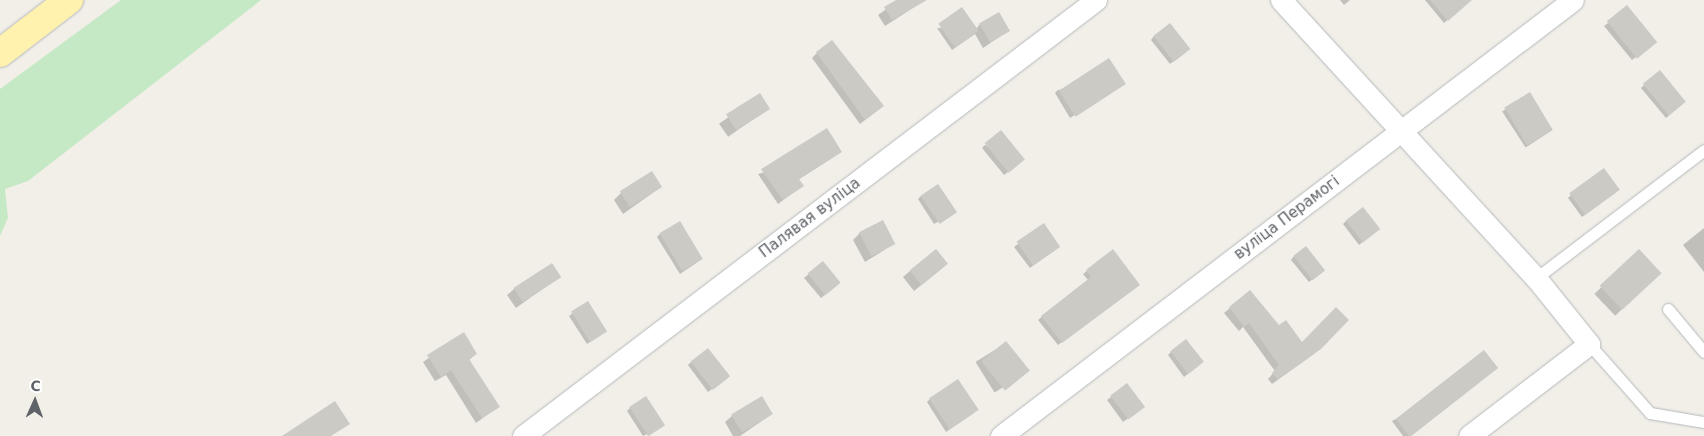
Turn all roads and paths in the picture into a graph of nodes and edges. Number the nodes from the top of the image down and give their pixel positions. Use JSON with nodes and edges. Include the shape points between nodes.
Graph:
{"nodes":[{"id":1,"x":69,"y":0,"type":"edge"},
{"id":2,"x":1096,"y":0,"type":"edge"},
{"id":3,"x":1281,"y":0,"type":"edge"},
{"id":4,"x":1573,"y":0,"type":"edge"},
{"id":5,"x":0,"y":53,"type":"edge"},
{"id":6,"x":1401,"y":132,"type":"junction"},
{"id":7,"x":1704,"y":150,"type":"edge"},
{"id":8,"x":1536,"y":278,"type":"junction"},
{"id":9,"x":1668,"y":309,"type":"dead end"},
{"id":10,"x":1589,"y":344,"type":"junction"},
{"id":11,"x":1704,"y":352,"type":"edge"},
{"id":12,"x":1704,"y":422,"type":"edge"},
{"id":13,"x":523,"y":436,"type":"edge"},
{"id":14,"x":1001,"y":436,"type":"edge"},
{"id":15,"x":1468,"y":436,"type":"edge"}],
"edges":[{"from":1,"to":5,"type":"main road"},
{"from":2,"to":13,"type":"street","name":"Палявая вуліца"},
{"from":3,"to":6,"type":"street"},
{"from":4,"to":6,"type":"street","name":"вуліца Перамогі"},
{"from":6,"to":8,"type":"street"},
{"from":6,"to":14,"type":"street","name":"вуліца Перамогі"},
{"from":7,"to":8,"type":"lane"},
{"from":8,"to":10,"type":"street"},
{"from":9,"to":11,"type":"lane"},
{"from":10,"to":12,"type":"lane","via":[[1650,413]]},
{"from":10,"to":15,"type":"street"}]}
